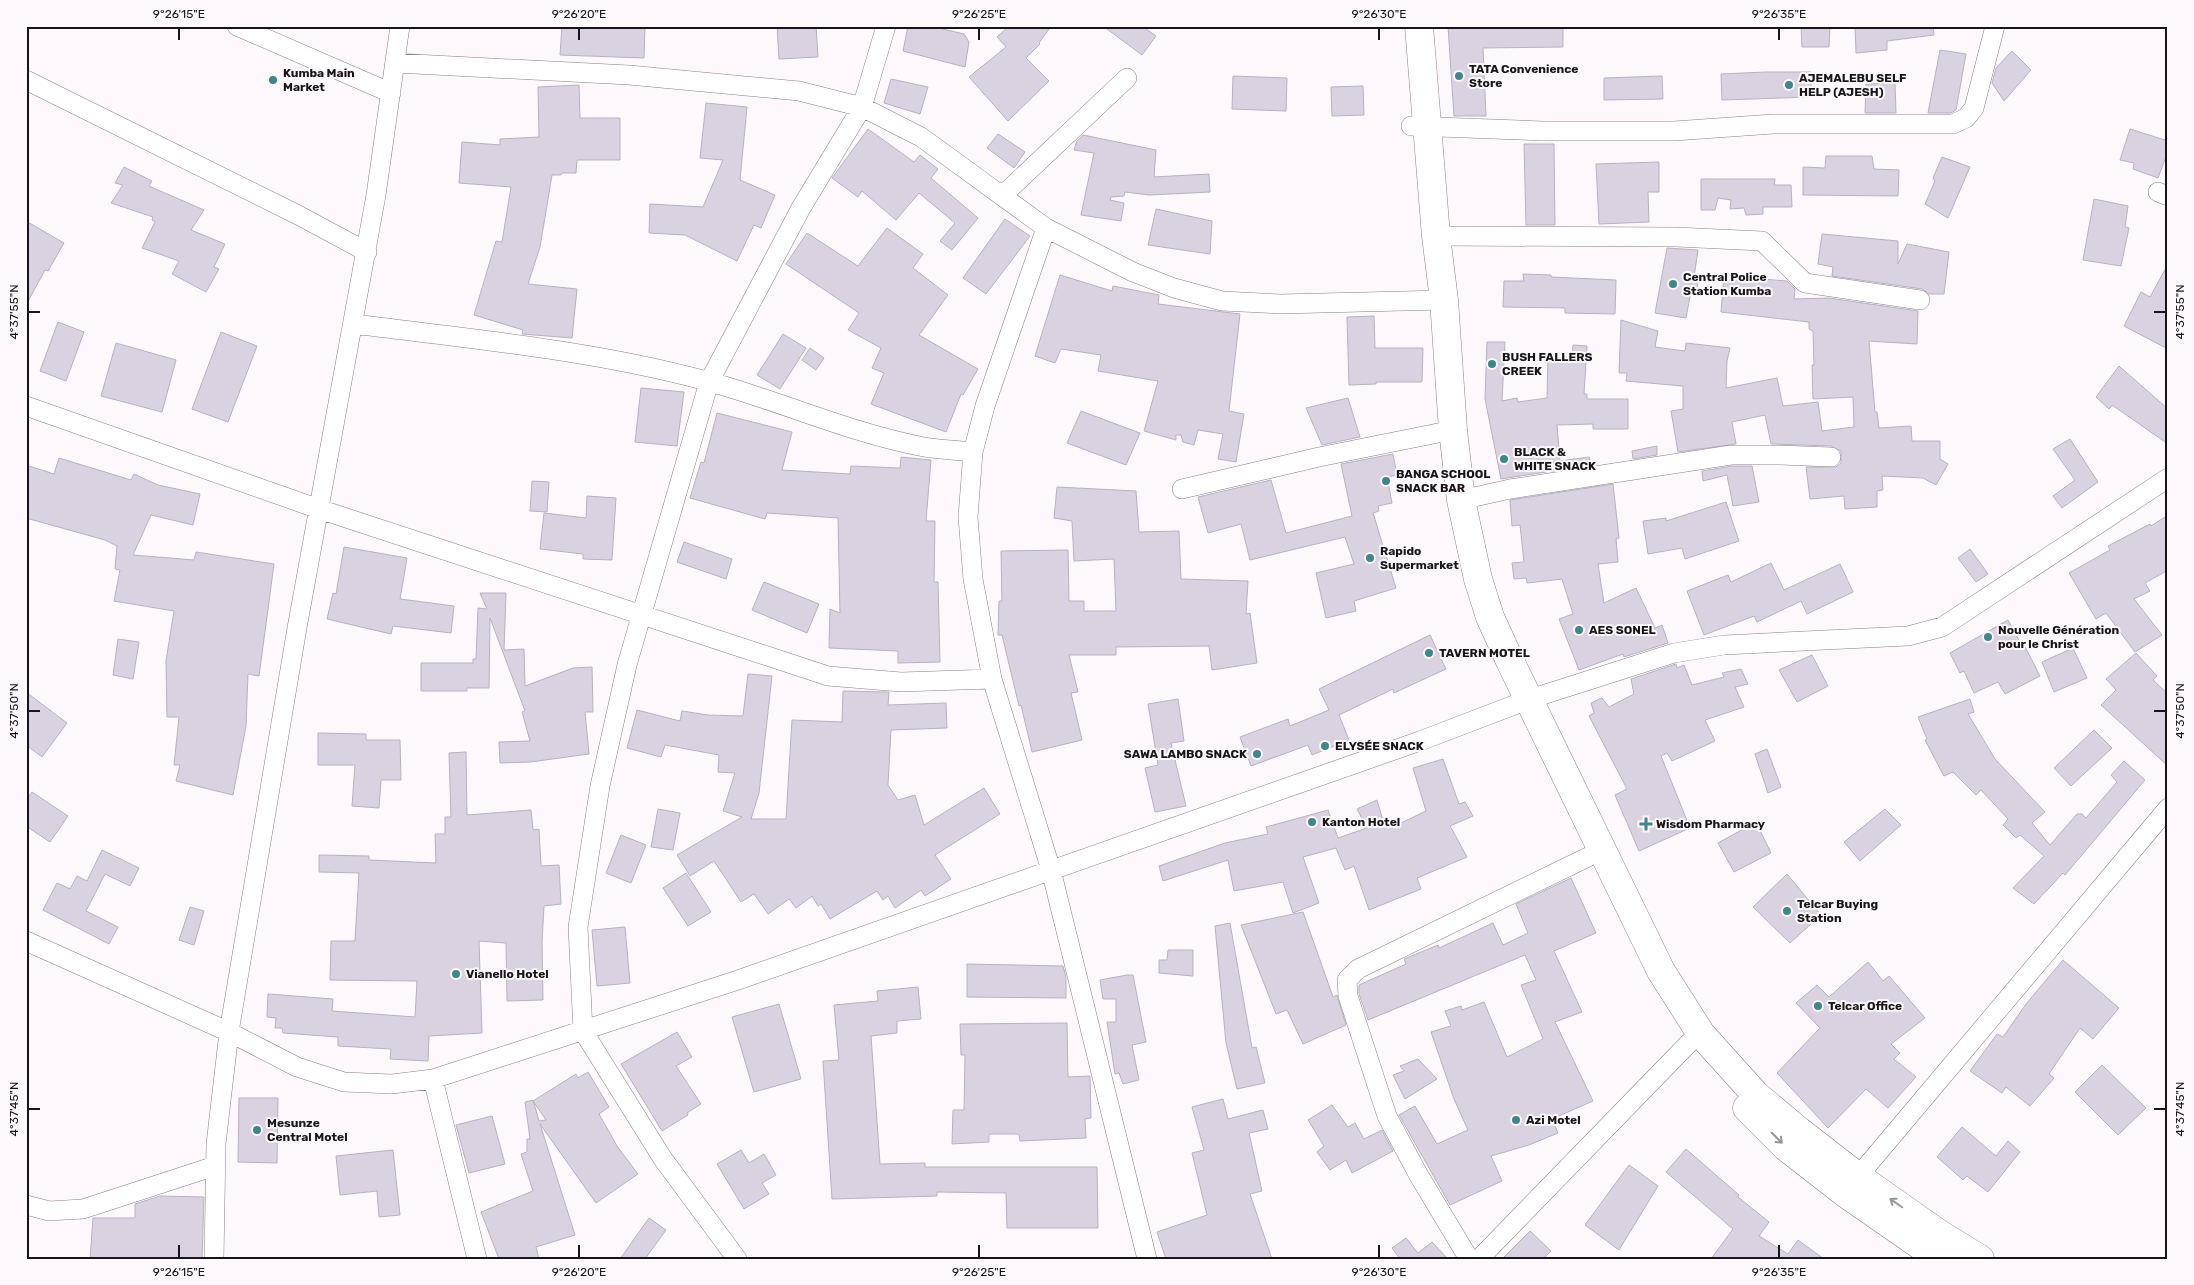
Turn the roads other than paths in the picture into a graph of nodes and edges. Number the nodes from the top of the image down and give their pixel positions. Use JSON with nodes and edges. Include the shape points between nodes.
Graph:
{"nodes":[{"id":1,"x":237,"y":26,"type":"edge"},
{"id":2,"x":400,"y":26,"type":"edge"},
{"id":3,"x":886,"y":26,"type":"edge"},
{"id":4,"x":1402,"y":26,"type":"edge"},
{"id":5,"x":1419,"y":26,"type":"edge"},
{"id":6,"x":1995,"y":26,"type":"edge"},
{"id":7,"x":395,"y":63,"type":"junction"},
{"id":8,"x":1127,"y":78,"type":"dead end"},
{"id":9,"x":26,"y":80,"type":"edge"},
{"id":10,"x":391,"y":93,"type":"junction"},
{"id":11,"x":862,"y":108,"type":"junction"},
{"id":12,"x":1419,"y":126,"type":"junction"},
{"id":13,"x":1002,"y":196,"type":"junction"},
{"id":14,"x":1046,"y":228,"type":"junction"},
{"id":15,"x":1436,"y":236,"type":"junction"},
{"id":16,"x":367,"y":252,"type":"junction"},
{"id":17,"x":1436,"y":300,"type":"junction"},
{"id":18,"x":1920,"y":300,"type":"dead end"},
{"id":19,"x":354,"y":324,"type":"junction"},
{"id":20,"x":709,"y":382,"type":"junction"},
{"id":21,"x":26,"y":406,"type":"edge"},
{"id":22,"x":1446,"y":431,"type":"junction"},
{"id":23,"x":973,"y":452,"type":"junction"},
{"id":24,"x":1831,"y":458,"type":"dead end"},
{"id":25,"x":2168,"y":478,"type":"edge"},
{"id":26,"x":1182,"y":489,"type":"dead end"},
{"id":27,"x":1461,"y":500,"type":"junction"},
{"id":28,"x":319,"y":509,"type":"junction"},
{"id":29,"x":640,"y":614,"type":"junction"},
{"id":30,"x":992,"y":679,"type":"junction"},
{"id":31,"x":1522,"y":702,"type":"junction"},
{"id":32,"x":2168,"y":808,"type":"edge"},
{"id":33,"x":1588,"y":856,"type":"junction"},
{"id":34,"x":1051,"y":870,"type":"junction"},
{"id":35,"x":26,"y":941,"type":"edge"},
{"id":36,"x":583,"y":1031,"type":"junction"},
{"id":37,"x":229,"y":1032,"type":"junction"},
{"id":38,"x":1695,"y":1038,"type":"junction"},
{"id":39,"x":433,"y":1079,"type":"junction"},
{"id":40,"x":216,"y":1166,"type":"junction"},
{"id":41,"x":1851,"y":1184,"type":"junction"},
{"id":42,"x":26,"y":1205,"type":"edge"},
{"id":43,"x":1926,"y":1248,"type":"edge"},
{"id":44,"x":214,"y":1259,"type":"edge"},
{"id":45,"x":478,"y":1259,"type":"edge"},
{"id":46,"x":737,"y":1259,"type":"edge"},
{"id":47,"x":1147,"y":1259,"type":"edge"},
{"id":48,"x":1469,"y":1259,"type":"edge"},
{"id":49,"x":1479,"y":1259,"type":"edge"},
{"id":50,"x":1980,"y":1259,"type":"edge"}],
"edges":[{"from":1,"to":10,"type":"street"},
{"from":2,"to":7,"type":"street"},
{"from":3,"to":11,"type":"street"},
{"from":4,"to":12,"type":"highway"},
{"from":5,"to":12,"type":"highway"},
{"from":6,"to":12,"type":"street","via":[[1974,108],[1966,118],[1953,124],[1773,124],[1674,131],[1543,131]]},
{"from":7,"to":10,"type":"street"},
{"from":7,"to":11,"type":"street","via":[[629,75],[771,88],[799,91]]},
{"from":8,"to":13,"type":"street"},
{"from":9,"to":16,"type":"street"},
{"from":10,"to":16,"type":"street"},
{"from":11,"to":13,"type":"street","via":[[921,137]]},
{"from":11,"to":20,"type":"street","via":[[801,208]]},
{"from":12,"to":15,"type":"highway"},
{"from":12,"to":17,"type":"highway"},
{"from":13,"to":14,"type":"street"},
{"from":14,"to":17,"type":"street","via":[[1133,272],[1174,288],[1222,301],[1280,304]]},
{"from":14,"to":23,"type":"street","via":[[993,380]]},
{"from":15,"to":17,"type":"highway"},
{"from":15,"to":18,"type":"street","via":[[1676,237],[1762,241],[1805,283]]},
{"from":16,"to":19,"type":"street"},
{"from":17,"to":22,"type":"highway"},
{"from":19,"to":20,"type":"street","via":[[634,363]]},
{"from":19,"to":28,"type":"street"},
{"from":20,"to":23,"type":"street","via":[[924,447]]},
{"from":20,"to":29,"type":"street"},
{"from":21,"to":28,"type":"street"},
{"from":22,"to":26,"type":"street"},
{"from":22,"to":27,"type":"highway"},
{"from":22,"to":31,"type":"highway","via":[[1455,549],[1464,585],[1496,668]]},
{"from":23,"to":30,"type":"street","via":[[968,517],[973,579]]},
{"from":24,"to":27,"type":"street","via":[[1731,455]]},
{"from":25,"to":31,"type":"street","via":[[1942,627],[1908,636],[1724,645],[1674,653]]},
{"from":27,"to":31,"type":"highway","via":[[1478,579]]},
{"from":28,"to":29,"type":"street"},
{"from":28,"to":37,"type":"street"},
{"from":29,"to":30,"type":"street","via":[[828,676],[901,682]]},
{"from":29,"to":36,"type":"street","via":[[600,786],[578,927]]},
{"from":30,"to":34,"type":"street"},
{"from":31,"to":33,"type":"highway"},
{"from":31,"to":34,"type":"street"},
{"from":31,"to":38,"type":"highway"},
{"from":32,"to":41,"type":"street"},
{"from":33,"to":38,"type":"highway","via":[[1648,978]]},
{"from":33,"to":48,"type":"street","via":[[1358,969],[1347,980],[1348,996],[1387,1116]]},
{"from":34,"to":36,"type":"street"},
{"from":34,"to":47,"type":"street"},
{"from":35,"to":37,"type":"street"},
{"from":36,"to":39,"type":"street"},
{"from":36,"to":46,"type":"street","via":[[663,1159]]},
{"from":37,"to":39,"type":"street","via":[[297,1067],[344,1082],[392,1084]]},
{"from":37,"to":40,"type":"street"},
{"from":38,"to":41,"type":"highway"},
{"from":38,"to":49,"type":"street"},
{"from":39,"to":45,"type":"street"},
{"from":40,"to":42,"type":"street","via":[[83,1209],[49,1212]]},
{"from":40,"to":44,"type":"street"},
{"from":41,"to":43,"type":"highway"},
{"from":43,"to":50,"type":"highway"}]}
